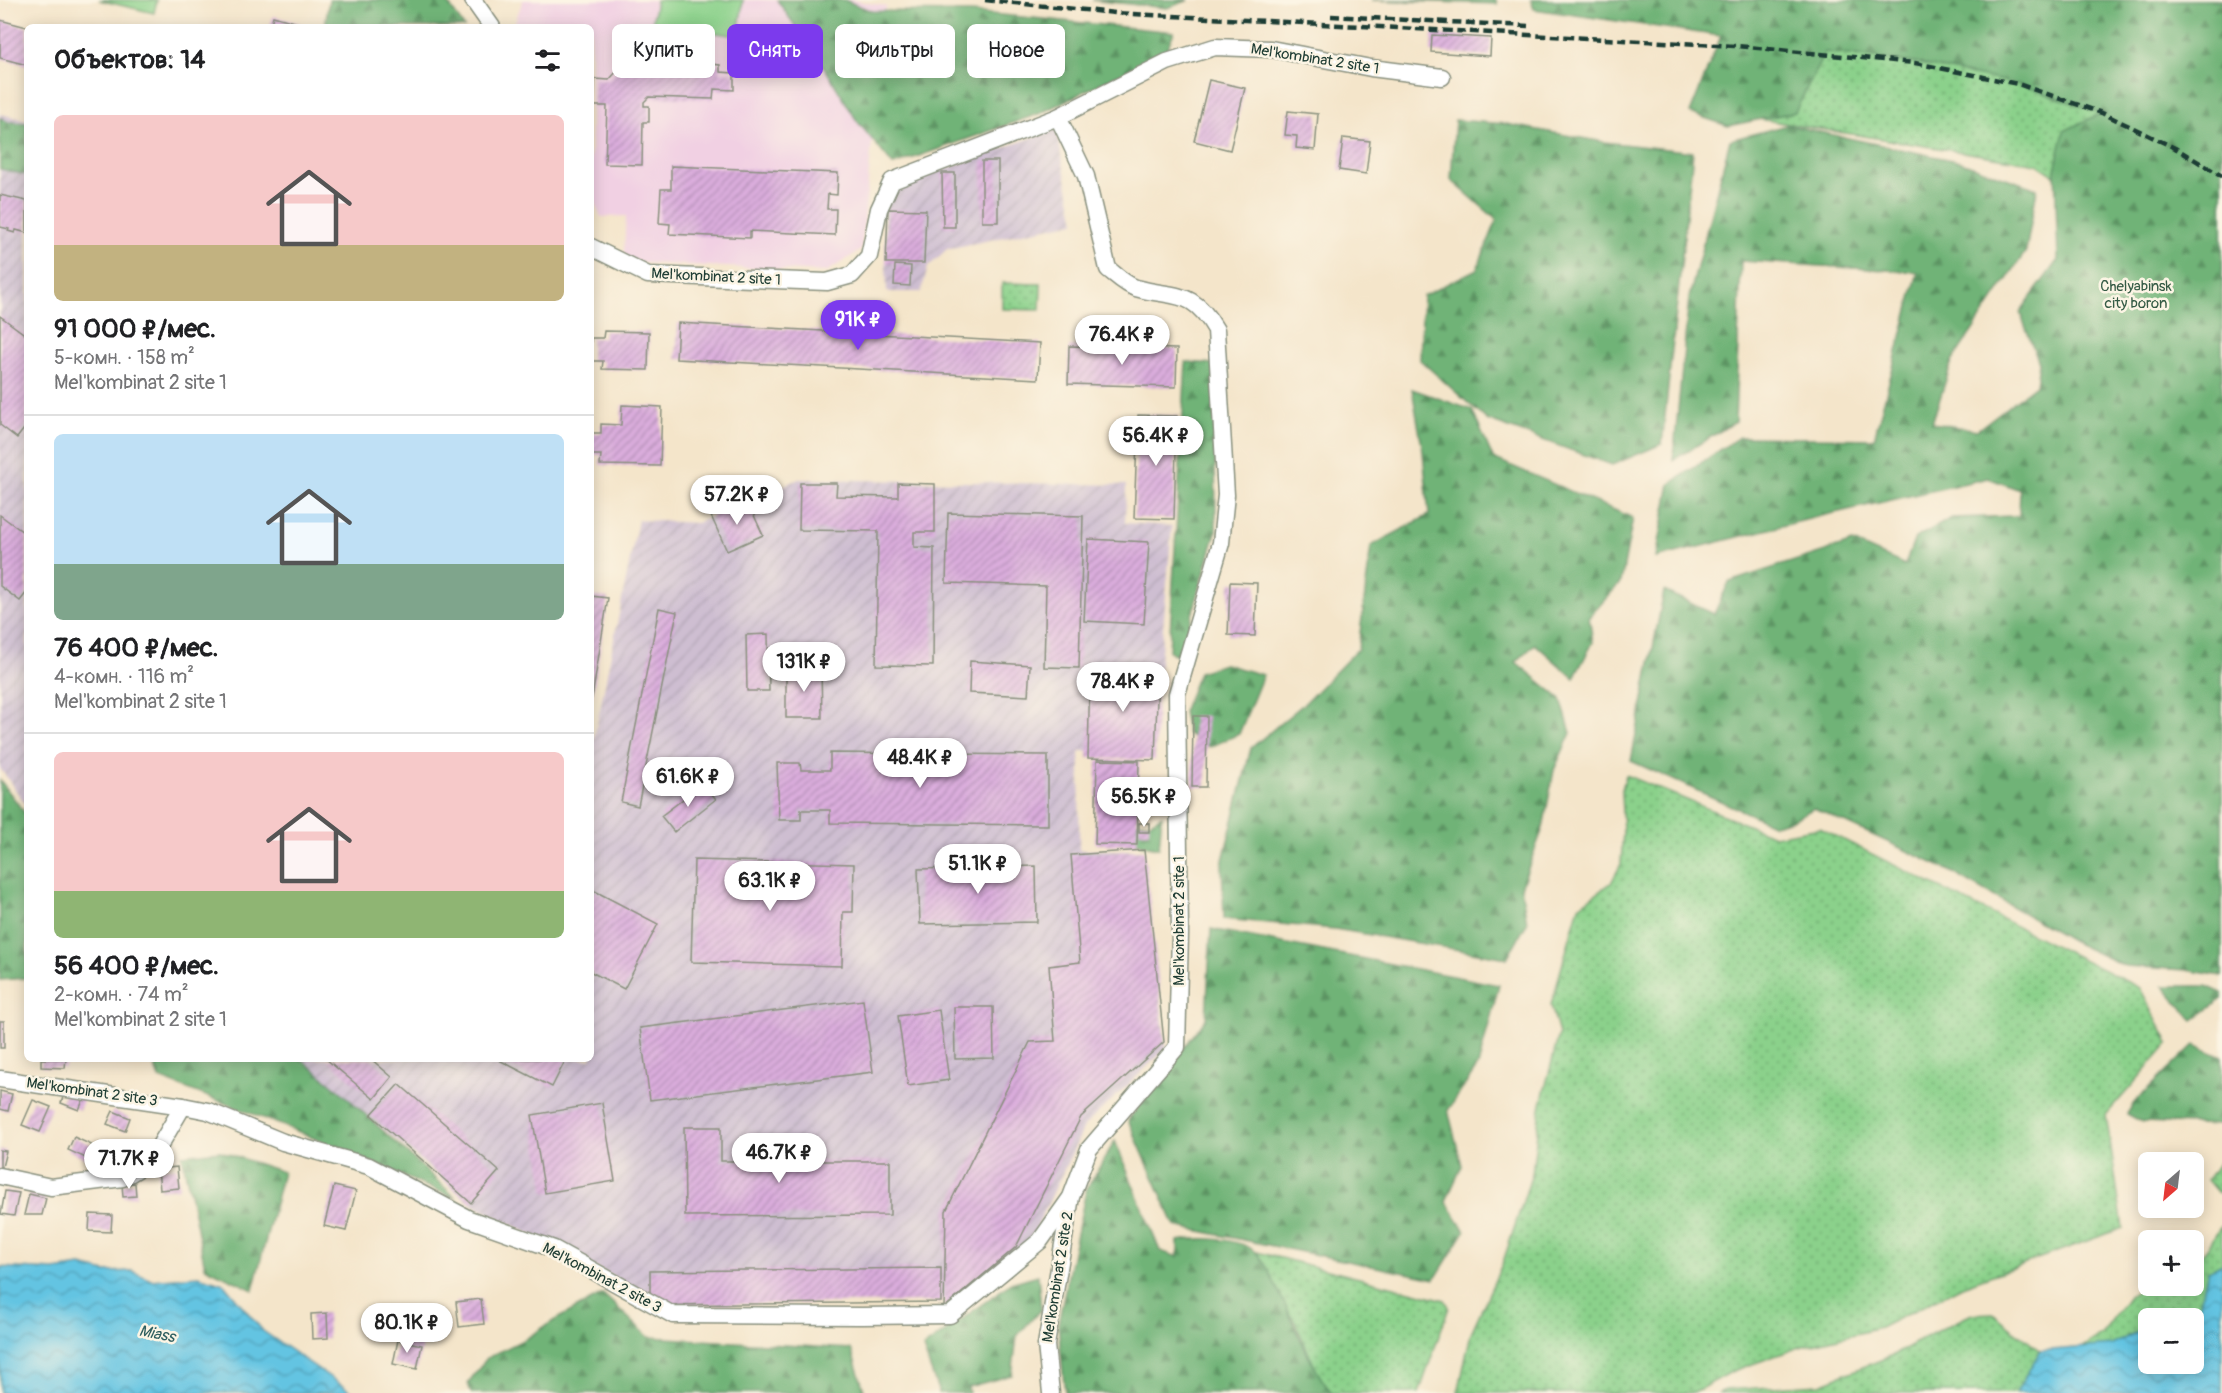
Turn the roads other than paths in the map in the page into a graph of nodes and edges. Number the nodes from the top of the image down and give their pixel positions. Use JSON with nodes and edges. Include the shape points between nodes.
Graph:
{"nodes":[{"id":1,"x":473,"y":0,"type":"edge"},
{"id":2,"x":490,"y":24,"type":"edge"},
{"id":3,"x":1442,"y":77,"type":"dead end"},
{"id":4,"x":1058,"y":117,"type":"junction"},
{"id":5,"x":594,"y":248,"type":"edge"},
{"id":6,"x":0,"y":1079,"type":"edge"},
{"id":7,"x":183,"y":1106,"type":"junction"},
{"id":8,"x":0,"y":1176,"type":"edge"},
{"id":9,"x":1071,"y":1197,"type":"junction"},
{"id":10,"x":1051,"y":1393,"type":"edge"}],
"edges":[{"from":1,"to":2,"type":"street"},
{"from":3,"to":4,"type":"street","name":"Mel'kombinat 2 site 1","via":[[1271,49],[1215,47],[1167,62]]},
{"from":4,"to":5,"type":"street","name":"Mel'kombinat 2 site 1","via":[[892,182],[879,209],[869,256],[852,275],[827,282],[648,275]]},
{"from":4,"to":9,"type":"street","name":"Mel'kombinat 2 site 1","via":[[1086,176],[1108,269],[1134,287],[1175,294],[1193,302],[1216,330],[1226,495],[1221,543],[1178,694],[1177,1047],[1089,1149]]},
{"from":6,"to":7,"type":"street","name":"Mel'kombinat 2 site 3"},
{"from":7,"to":8,"type":"street","name":"Mel'kombinat 2 site 3","via":[[156,1152],[123,1178],[51,1187]]},
{"from":7,"to":9,"type":"street","name":"Mel'kombinat 2 site 3","via":[[208,1111],[283,1142],[369,1166],[469,1219],[554,1250],[673,1315],[950,1315],[1041,1241]]},
{"from":9,"to":10,"type":"street","name":"Mel'kombinat 2 site 2","via":[[1046,1345]]}]}
